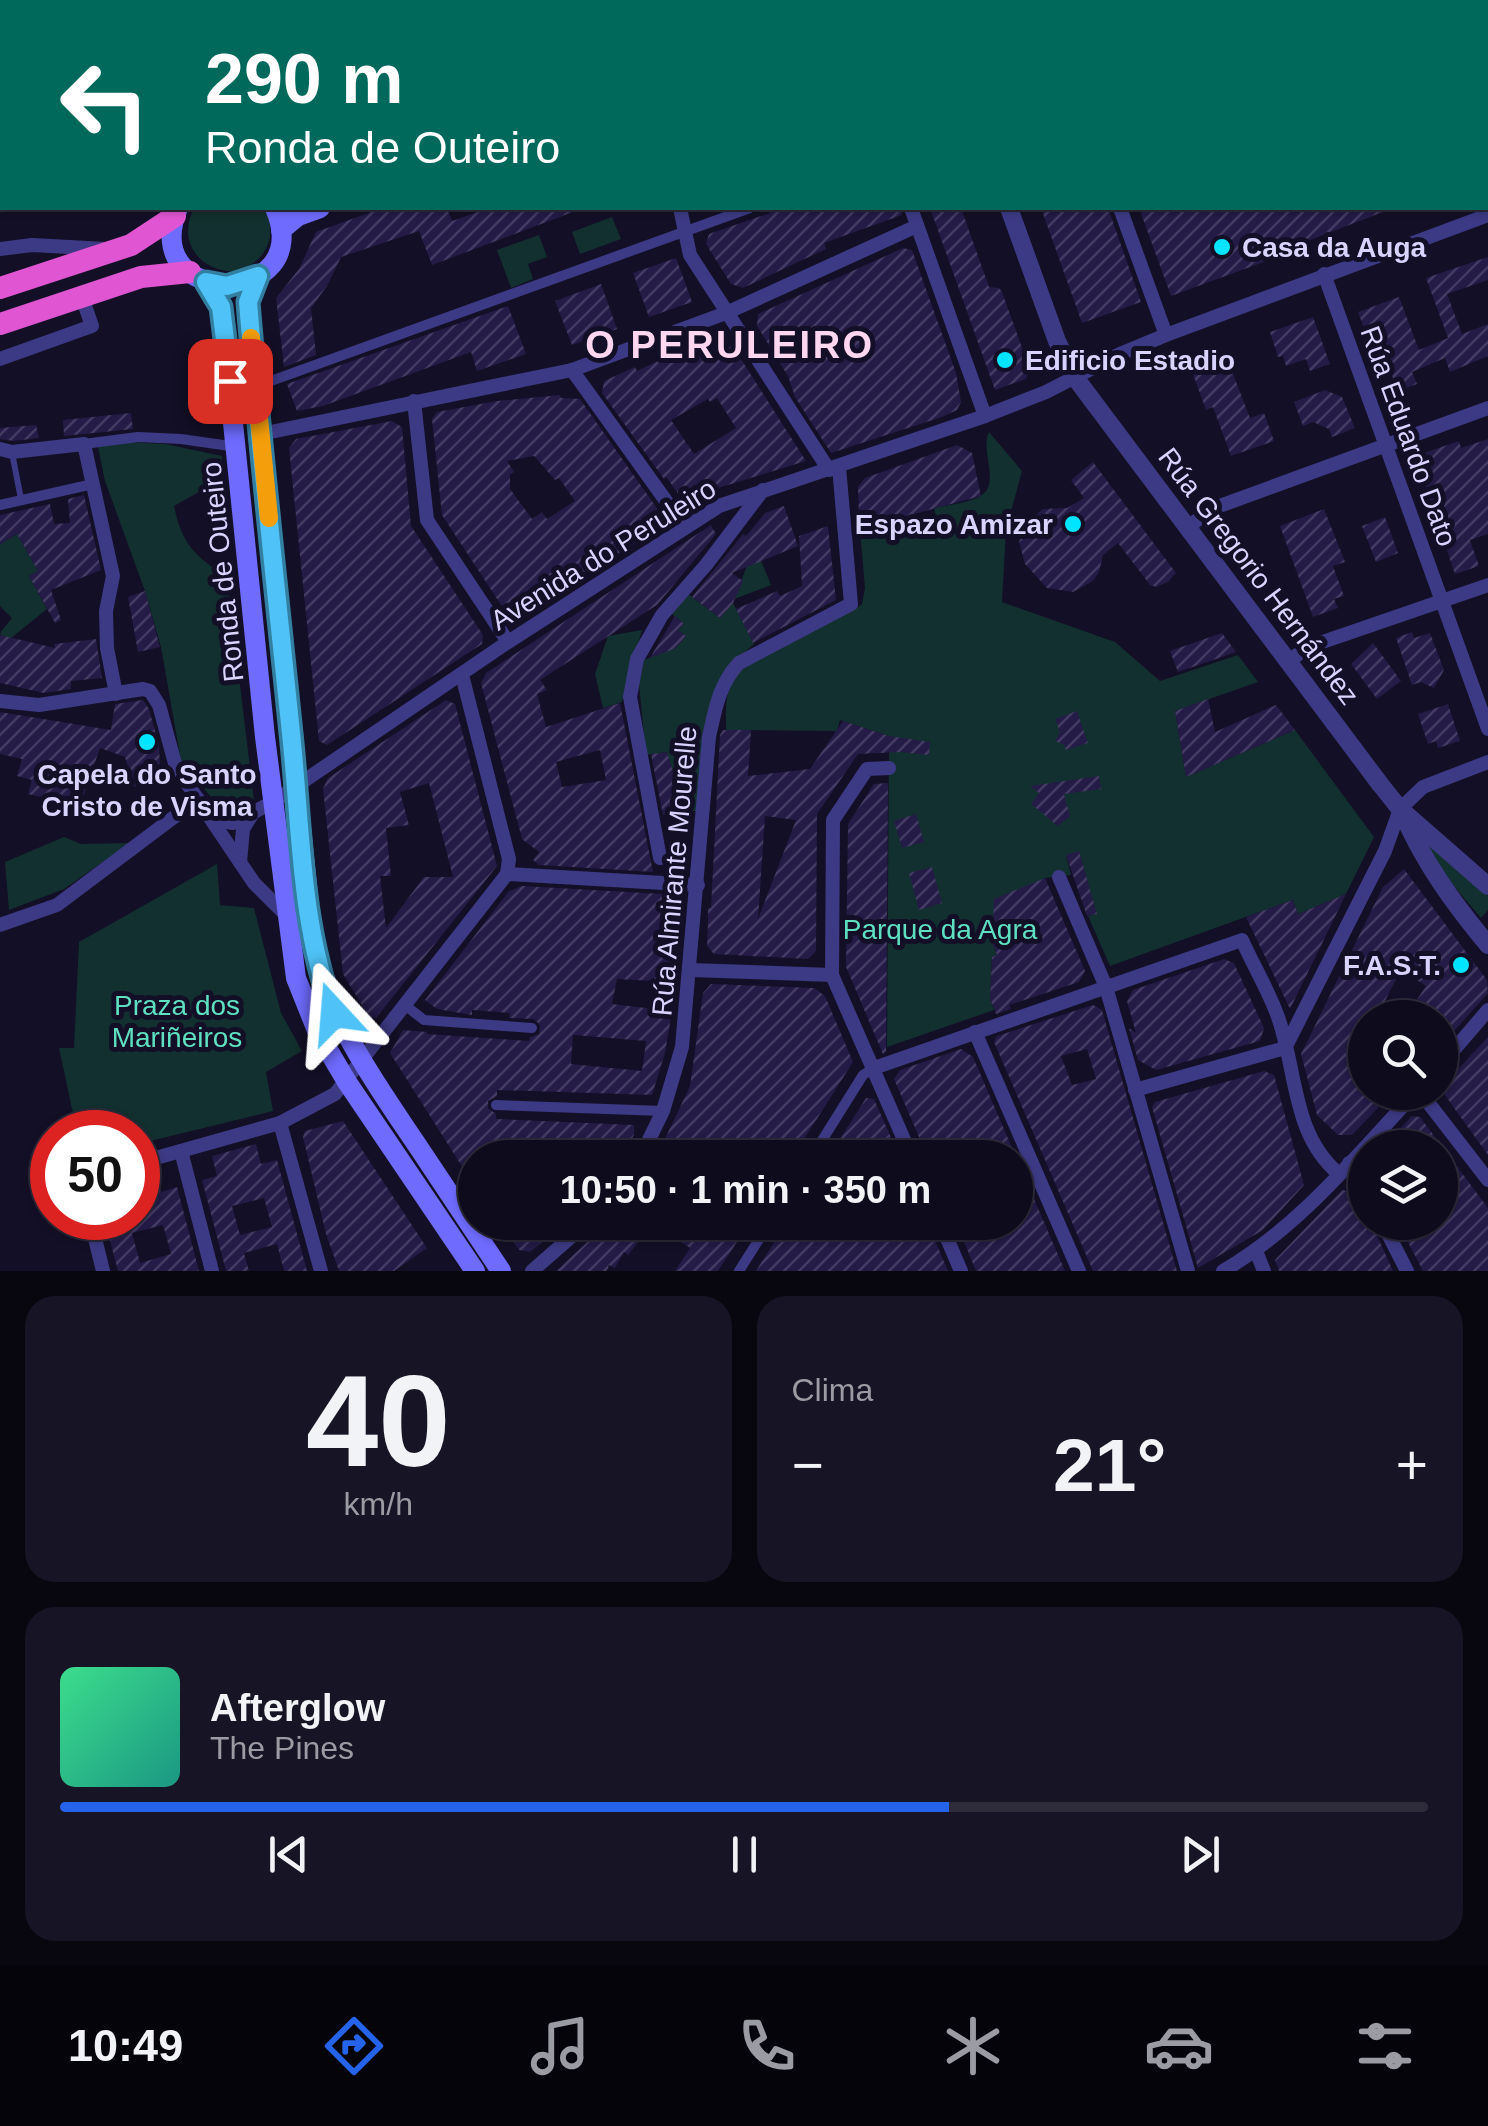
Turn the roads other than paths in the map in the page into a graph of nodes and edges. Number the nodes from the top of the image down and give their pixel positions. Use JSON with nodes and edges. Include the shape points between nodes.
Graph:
{"nodes":[{"id":1,"x":276,"y":210,"type":"edge"},
{"id":2,"x":314,"y":210,"type":"edge"},
{"id":3,"x":680,"y":210,"type":"edge"},
{"id":4,"x":744,"y":210,"type":"edge"},
{"id":5,"x":911,"y":210,"type":"edge"},
{"id":6,"x":1010,"y":210,"type":"edge"},
{"id":7,"x":1121,"y":210,"type":"edge"},
{"id":8,"x":177,"y":212,"type":"edge"},
{"id":9,"x":1488,"y":216,"type":"edge"},
{"id":10,"x":917,"y":226,"type":"junction"},
{"id":11,"x":281,"y":230,"type":"junction"},
{"id":12,"x":685,"y":231,"type":"junction"},
{"id":13,"x":0,"y":249,"type":"edge"},
{"id":14,"x":116,"y":252,"type":"junction"},
{"id":15,"x":1324,"y":274,"type":"junction"},
{"id":16,"x":258,"y":276,"type":"junction"},
{"id":17,"x":198,"y":277,"type":"junction"},
{"id":18,"x":0,"y":288,"type":"edge"},
{"id":19,"x":82,"y":297,"type":"junction"},
{"id":20,"x":726,"y":313,"type":"junction"},
{"id":21,"x":0,"y":324,"type":"edge"},
{"id":22,"x":1166,"y":335,"type":"junction"},
{"id":23,"x":0,"y":359,"type":"edge"},
{"id":24,"x":572,"y":370,"type":"junction"},
{"id":25,"x":1074,"y":376,"type":"junction"},
{"id":26,"x":256,"y":387,"type":"junction"},
{"id":27,"x":414,"y":401,"type":"junction"},
{"id":28,"x":1488,"y":408,"type":"edge"},
{"id":29,"x":985,"y":416,"type":"junction"},
{"id":30,"x":260,"y":434,"type":"junction"},
{"id":31,"x":84,"y":444,"type":"junction"},
{"id":32,"x":1385,"y":445,"type":"junction"},
{"id":33,"x":237,"y":447,"type":"junction"},
{"id":34,"x":6,"y":450,"type":"edge"},
{"id":35,"x":834,"y":468,"type":"junction"},
{"id":36,"x":93,"y":484,"type":"junction"},
{"id":37,"x":763,"y":490,"type":"junction"},
{"id":38,"x":21,"y":500,"type":"junction"},
{"id":39,"x":0,"y":506,"type":"edge"},
{"id":40,"x":684,"y":526,"type":"junction"},
{"id":41,"x":1189,"y":526,"type":"junction"},
{"id":42,"x":1488,"y":585,"type":"edge"},
{"id":43,"x":1443,"y":601,"type":"junction"},
{"id":44,"x":508,"y":642,"type":"junction"},
{"id":45,"x":1290,"y":661,"type":"junction"},
{"id":46,"x":462,"y":675,"type":"junction"},
{"id":47,"x":116,"y":694,"type":"junction"},
{"id":48,"x":0,"y":701,"type":"edge"},
{"id":49,"x":1488,"y":728,"type":"edge"},
{"id":50,"x":1488,"y":762,"type":"edge"},
{"id":51,"x":888,"y":768,"type":"dead end"},
{"id":52,"x":296,"y":786,"type":"junction"},
{"id":53,"x":198,"y":799,"type":"junction"},
{"id":54,"x":274,"y":802,"type":"junction"},
{"id":55,"x":1400,"y":809,"type":"junction"},
{"id":56,"x":252,"y":816,"type":"junction"},
{"id":57,"x":212,"y":819,"type":"junction"},
{"id":58,"x":660,"y":858,"type":"dead end"},
{"id":59,"x":239,"y":863,"type":"junction"},
{"id":60,"x":507,"y":874,"type":"junction"},
{"id":61,"x":1059,"y":876,"type":"dead end"},
{"id":62,"x":698,"y":885,"type":"junction"},
{"id":63,"x":1488,"y":886,"type":"edge"},
{"id":64,"x":287,"y":916,"type":"junction"},
{"id":65,"x":0,"y":925,"type":"edge"},
{"id":66,"x":1488,"y":945,"type":"edge"},
{"id":67,"x":690,"y":970,"type":"junction"},
{"id":68,"x":832,"y":975,"type":"junction"},
{"id":69,"x":1106,"y":986,"type":"junction"},
{"id":70,"x":406,"y":1006,"type":"junction"},
{"id":71,"x":1488,"y":1010,"type":"edge"},
{"id":72,"x":532,"y":1028,"type":"dead end"},
{"id":73,"x":975,"y":1032,"type":"junction"},
{"id":74,"x":1458,"y":1045,"type":"edge"},
{"id":75,"x":1286,"y":1048,"type":"junction"},
{"id":76,"x":362,"y":1060,"type":"junction"},
{"id":77,"x":874,"y":1068,"type":"junction"},
{"id":78,"x":347,"y":1082,"type":"junction"},
{"id":79,"x":1135,"y":1090,"type":"junction"},
{"id":80,"x":496,"y":1105,"type":"dead end"},
{"id":81,"x":1400,"y":1110,"type":"edge"},
{"id":82,"x":1432,"y":1110,"type":"edge"},
{"id":83,"x":663,"y":1111,"type":"junction"},
{"id":84,"x":280,"y":1123,"type":"junction"},
{"id":85,"x":649,"y":1140,"type":"edge"},
{"id":86,"x":822,"y":1140,"type":"edge"},
{"id":87,"x":904,"y":1140,"type":"edge"},
{"id":88,"x":181,"y":1152,"type":"junction"},
{"id":89,"x":160,"y":1157,"type":"edge"},
{"id":90,"x":1344,"y":1168,"type":"junction"},
{"id":91,"x":1348,"y":1172,"type":"edge"},
{"id":92,"x":1488,"y":1180,"type":"edge"},
{"id":93,"x":95,"y":1240,"type":"edge"},
{"id":94,"x":567,"y":1240,"type":"edge"},
{"id":95,"x":759,"y":1240,"type":"edge"},
{"id":96,"x":948,"y":1240,"type":"edge"},
{"id":97,"x":1391,"y":1240,"type":"edge"},
{"id":98,"x":1256,"y":1252,"type":"junction"},
{"id":99,"x":103,"y":1271,"type":"edge"},
{"id":100,"x":212,"y":1271,"type":"edge"},
{"id":101,"x":321,"y":1271,"type":"edge"},
{"id":102,"x":475,"y":1271,"type":"edge"},
{"id":103,"x":501,"y":1271,"type":"edge"},
{"id":104,"x":532,"y":1271,"type":"edge"},
{"id":105,"x":739,"y":1271,"type":"edge"},
{"id":106,"x":961,"y":1271,"type":"edge"},
{"id":107,"x":1079,"y":1271,"type":"edge"},
{"id":108,"x":1188,"y":1271,"type":"edge"},
{"id":109,"x":1223,"y":1271,"type":"edge"},
{"id":110,"x":1264,"y":1271,"type":"edge"},
{"id":111,"x":1407,"y":1271,"type":"edge"}],
"edges":[{"from":1,"to":11,"type":"main road"},
{"from":2,"to":11,"type":"main road"},
{"from":3,"to":12,"type":"street"},
{"from":4,"to":12,"type":"street"},
{"from":5,"to":10,"type":"street"},
{"from":6,"to":25,"type":"street","name":"Rúa Gregorio Hernández"},
{"from":7,"to":22,"type":"street"},
{"from":8,"to":14,"type":"highway"},
{"from":8,"to":17,"type":"main road","name":"Ronda de Outeiro","via":[[176,252]]},
{"from":9,"to":15,"type":"street","name":"Avenida do Peruleiro"},
{"from":10,"to":20,"type":"street"},
{"from":10,"to":29,"type":"street"},
{"from":11,"to":16,"type":"main road","name":"Ronda de Outeiro","via":[[275,256]]},
{"from":12,"to":20,"type":"street","via":[[690,255]]},
{"from":12,"to":26,"type":"street"},
{"from":13,"to":14,"type":"street","via":[[85,246]]},
{"from":14,"to":18,"type":"highway"},
{"from":15,"to":22,"type":"street","name":"Avenida do Peruleiro"},
{"from":15,"to":32,"type":"street","name":"Rúa Eduardo Dato"},
{"from":16,"to":17,"type":"main road","via":[[227,286]]},
{"from":16,"to":26,"type":"main road","name":"Ronda de Outeiro","via":[[248,302]]},
{"from":17,"to":19,"type":"highway","via":[[141,277]]},
{"from":17,"to":33,"type":"main road","name":"Ronda de Outeiro","via":[[222,315]]},
{"from":19,"to":21,"type":"highway"},
{"from":19,"to":23,"type":"street","via":[[92,326]]},
{"from":20,"to":24,"type":"street"},
{"from":20,"to":35,"type":"street"},
{"from":22,"to":25,"type":"street","name":"Avenida do Peruleiro"},
{"from":24,"to":27,"type":"street"},
{"from":24,"to":40,"type":"street"},
{"from":25,"to":29,"type":"street","name":"Avenida do Peruleiro"},
{"from":25,"to":41,"type":"street","name":"Rúa Gregorio Hernández"},
{"from":26,"to":30,"type":"main road","name":"Ronda de Outeiro"},
{"from":27,"to":30,"type":"street"},
{"from":27,"to":44,"type":"street","via":[[427,520]]},
{"from":28,"to":32,"type":"street"},
{"from":29,"to":35,"type":"street","name":"Avenida do Peruleiro"},
{"from":30,"to":52,"type":"main road","name":"Ronda de Outeiro"},
{"from":31,"to":33,"type":"street","via":[[152,438]]},
{"from":31,"to":34,"type":"street"},
{"from":31,"to":36,"type":"street"},
{"from":32,"to":41,"type":"street","via":[[1214,508]]},
{"from":32,"to":43,"type":"street","name":"Rúa Eduardo Dato"},
{"from":33,"to":54,"type":"main road","name":"Ronda de Outeiro"},
{"from":34,"to":38,"type":"lane"},
{"from":35,"to":37,"type":"street","name":"Avenida do Peruleiro"},
{"from":35,"to":62,"type":"street","name":"Rúa Almirante Mourelle","via":[[851,604],[752,654],[728,675],[709,737]]},
{"from":36,"to":38,"type":"street"},
{"from":36,"to":47,"type":"street","via":[[113,576],[106,611]]},
{"from":37,"to":40,"type":"street","name":"Avenida do Peruleiro"},
{"from":37,"to":58,"type":"street","via":[[662,615],[636,659],[630,697]]},
{"from":38,"to":39,"type":"street"},
{"from":40,"to":44,"type":"street","name":"Avenida do Peruleiro"},
{"from":41,"to":45,"type":"street","name":"Rúa Gregorio Hernández"},
{"from":42,"to":43,"type":"street"},
{"from":43,"to":45,"type":"street","via":[[1308,647]]},
{"from":43,"to":49,"type":"street","name":"Rúa Eduardo Dato"},
{"from":44,"to":46,"type":"street","name":"Avenida do Peruleiro"},
{"from":45,"to":55,"type":"street","name":"Rúa Gregorio Hernández"},
{"from":46,"to":52,"type":"street","name":"Avenida do Peruleiro"},
{"from":46,"to":60,"type":"street"},
{"from":47,"to":48,"type":"street","via":[[39,704]]},
{"from":47,"to":53,"type":"street","via":[[143,689],[154,695],[172,758]]},
{"from":50,"to":55,"type":"street","via":[[1423,787]]},
{"from":51,"to":68,"type":"street","via":[[867,769],[834,820]]},
{"from":52,"to":54,"type":"street"},
{"from":52,"to":76,"type":"main road","name":"Ronda de Outeiro","via":[[320,979]]},
{"from":53,"to":57,"type":"street"},
{"from":53,"to":65,"type":"street","via":[[57,904]]},
{"from":54,"to":56,"type":"street"},
{"from":54,"to":64,"type":"main road","name":"Ronda de Outeiro"},
{"from":55,"to":63,"type":"street","name":"Rúa Gregorio Hernández"},
{"from":55,"to":66,"type":"street","name":"Rúa Gregorio Hernández","via":[[1449,896]]},
{"from":55,"to":75,"type":"street"},
{"from":56,"to":57,"type":"street","via":[[233,823]]},
{"from":56,"to":59,"type":"street"},
{"from":57,"to":59,"type":"street"},
{"from":59,"to":64,"type":"street"},
{"from":60,"to":62,"type":"street"},
{"from":60,"to":70,"type":"street"},
{"from":61,"to":69,"type":"street"},
{"from":62,"to":67,"type":"street","name":"Rúa Almirante Mourelle"},
{"from":64,"to":78,"type":"main road","name":"Ronda de Outeiro","via":[[304,1002]]},
{"from":67,"to":68,"type":"street"},
{"from":67,"to":83,"type":"street","name":"Rúa Almirante Mourelle","via":[[682,1047]]},
{"from":68,"to":77,"type":"street"},
{"from":69,"to":73,"type":"street"},
{"from":69,"to":75,"type":"street","via":[[1242,940]]},
{"from":69,"to":79,"type":"street"},
{"from":70,"to":72,"type":"street","via":[[424,1020]]},
{"from":70,"to":76,"type":"street"},
{"from":71,"to":74,"type":"street"},
{"from":73,"to":77,"type":"street"},
{"from":73,"to":107,"type":"street"},
{"from":75,"to":79,"type":"street"},
{"from":75,"to":90,"type":"street","via":[[1304,1125],[1324,1162]]},
{"from":76,"to":78,"type":"street"},
{"from":76,"to":103,"type":"main road","name":"Ronda de Outeiro"},
{"from":77,"to":86,"type":"street","via":[[863,1074]]},
{"from":77,"to":87,"type":"street"},
{"from":78,"to":84,"type":"street"},
{"from":78,"to":102,"type":"main road","name":"Ronda de Outeiro"},
{"from":79,"to":108,"type":"street"},
{"from":80,"to":83,"type":"street"},
{"from":81,"to":90,"type":"street"},
{"from":82,"to":92,"type":"street"},
{"from":83,"to":85,"type":"street","name":"Rúa Almirante Mourelle"},
{"from":84,"to":88,"type":"street"},
{"from":84,"to":101,"type":"street"},
{"from":88,"to":89,"type":"street"},
{"from":88,"to":100,"type":"street"},
{"from":90,"to":91,"type":"street"},
{"from":90,"to":98,"type":"street"},
{"from":93,"to":99,"type":"street"},
{"from":94,"to":104,"type":"street"},
{"from":95,"to":105,"type":"street"},
{"from":96,"to":106,"type":"street"},
{"from":97,"to":111,"type":"street"},
{"from":98,"to":109,"type":"street"},
{"from":98,"to":110,"type":"street"}]}
